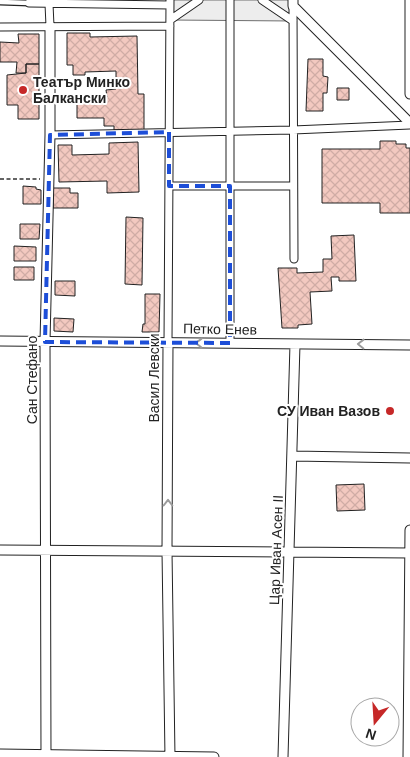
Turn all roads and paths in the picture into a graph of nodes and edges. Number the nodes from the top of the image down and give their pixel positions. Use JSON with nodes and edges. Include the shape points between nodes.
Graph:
{"nodes":[{"id":1,"x":199,"y":0,"type":"edge"},
{"id":2,"x":230,"y":0,"type":"edge"},
{"id":3,"x":262,"y":0,"type":"edge"},
{"id":4,"x":410,"y":0,"type":"edge"},
{"id":5,"x":0,"y":2,"type":"edge"},
{"id":6,"x":170,"y":2,"type":"edge"},
{"id":7,"x":29,"y":3,"type":"joint"},
{"id":8,"x":293,"y":3,"type":"edge"},
{"id":9,"x":49,"y":4,"type":"junction"},
{"id":10,"x":293,"y":21,"type":"junction"},
{"id":11,"x":170,"y":23,"type":"junction"},
{"id":12,"x":50,"y":26,"type":"junction"},
{"id":13,"x":0,"y":27,"type":"edge"},
{"id":14,"x":410,"y":88,"type":"edge"},
{"id":15,"x":410,"y":94,"type":"edge"},
{"id":16,"x":410,"y":124,"type":"edge"},
{"id":17,"x":293,"y":130,"type":"junction"},
{"id":18,"x":230,"y":131,"type":"junction"},
{"id":19,"x":169,"y":132,"type":"junction"},
{"id":20,"x":50,"y":134,"type":"junction"},
{"id":21,"x":0,"y":179,"type":"edge"},
{"id":22,"x":50,"y":179,"type":"junction"},
{"id":23,"x":169,"y":186,"type":"junction"},
{"id":24,"x":230,"y":186,"type":"junction"},
{"id":25,"x":293,"y":186,"type":"junction"},
{"id":26,"x":294,"y":259,"type":"dead end"},
{"id":27,"x":0,"y":341,"type":"edge"},
{"id":28,"x":45,"y":342,"type":"junction"},
{"id":29,"x":168,"y":343,"type":"junction"},
{"id":30,"x":230,"y":343,"type":"junction"},
{"id":31,"x":295,"y":344,"type":"junction"},
{"id":32,"x":410,"y":345,"type":"edge"},
{"id":33,"x":293,"y":456,"type":"junction"},
{"id":34,"x":410,"y":458,"type":"edge"},
{"id":35,"x":410,"y":530,"type":"edge"},
{"id":36,"x":0,"y":550,"type":"edge"},
{"id":37,"x":45,"y":551,"type":"junction"},
{"id":38,"x":167,"y":552,"type":"junction"},
{"id":39,"x":289,"y":552,"type":"junction"},
{"id":40,"x":410,"y":553,"type":"edge"},
{"id":41,"x":0,"y":754,"type":"edge"},
{"id":42,"x":46,"y":756,"type":"edge"},
{"id":43,"x":170,"y":757,"type":"edge"},
{"id":44,"x":214,"y":757,"type":"edge"},
{"id":45,"x":283,"y":757,"type":"edge"},
{"id":46,"x":408,"y":757,"type":"edge"}],
"edges":[{"from":1,"to":11,"type":"street"},
{"from":2,"to":18,"type":"street"},
{"from":3,"to":10,"type":"street"},
{"from":4,"to":14,"type":"street"},
{"from":5,"to":7,"type":"lane"},
{"from":6,"to":9,"type":"street"},
{"from":6,"to":11,"type":"street","name":"Васил Левски"},
{"from":7,"to":9,"type":"street"},
{"from":8,"to":10,"type":"street"},
{"from":8,"to":16,"type":"street"},
{"from":9,"to":12,"type":"street","name":"Сан Стефано"},
{"from":10,"to":17,"type":"street"},
{"from":11,"to":12,"type":"street"},
{"from":11,"to":19,"type":"street","name":"Васил Левски"},
{"from":12,"to":13,"type":"street"},
{"from":12,"to":20,"type":"street","name":"Сан Стефано"},
{"from":14,"to":15,"type":"street"},
{"from":16,"to":17,"type":"street"},
{"from":17,"to":18,"type":"street"},
{"from":17,"to":25,"type":"street"},
{"from":18,"to":19,"type":"street"},
{"from":18,"to":24,"type":"street"},
{"from":19,"to":20,"type":"street"},
{"from":19,"to":23,"type":"street","name":"Васил Левски"},
{"from":20,"to":22,"type":"street","name":"Сан Стефано"},
{"from":21,"to":22,"type":"path"},
{"from":22,"to":28,"type":"street","name":"Сан Стефано"},
{"from":23,"to":24,"type":"street"},
{"from":23,"to":29,"type":"street","name":"Васил Левски"},
{"from":24,"to":25,"type":"street"},
{"from":24,"to":30,"type":"street"},
{"from":25,"to":26,"type":"street"},
{"from":27,"to":28,"type":"street","name":"Петко Енев"},
{"from":28,"to":29,"type":"street","name":"Петко Енев"},
{"from":28,"to":37,"type":"street","name":"Сан Стефано"},
{"from":30,"to":29,"type":"street","name":"Петко Енев","one_way":true},
{"from":38,"to":29,"type":"street","name":"Васил Левски","one_way":true},
{"from":30,"to":31,"type":"street","name":"Петко Енев"},
{"from":32,"to":31,"type":"street","name":"Петко Енев","one_way":true},
{"from":31,"to":33,"type":"street","name":"Цар Иван Асен II"},
{"from":33,"to":34,"type":"street"},
{"from":33,"to":39,"type":"street","name":"Цар Иван Асен II"},
{"from":35,"to":40,"type":"street"},
{"from":36,"to":37,"type":"street"},
{"from":37,"to":38,"type":"street"},
{"from":37,"to":42,"type":"street","name":"Сан Стефано"},
{"from":38,"to":39,"type":"street"},
{"from":38,"to":43,"type":"street","name":"Васил Левски"},
{"from":39,"to":40,"type":"street"},
{"from":39,"to":45,"type":"street","name":"Цар Иван Асен II"},
{"from":40,"to":46,"type":"street"},
{"from":41,"to":42,"type":"street"},
{"from":42,"to":43,"type":"street"},
{"from":43,"to":44,"type":"street"}]}
